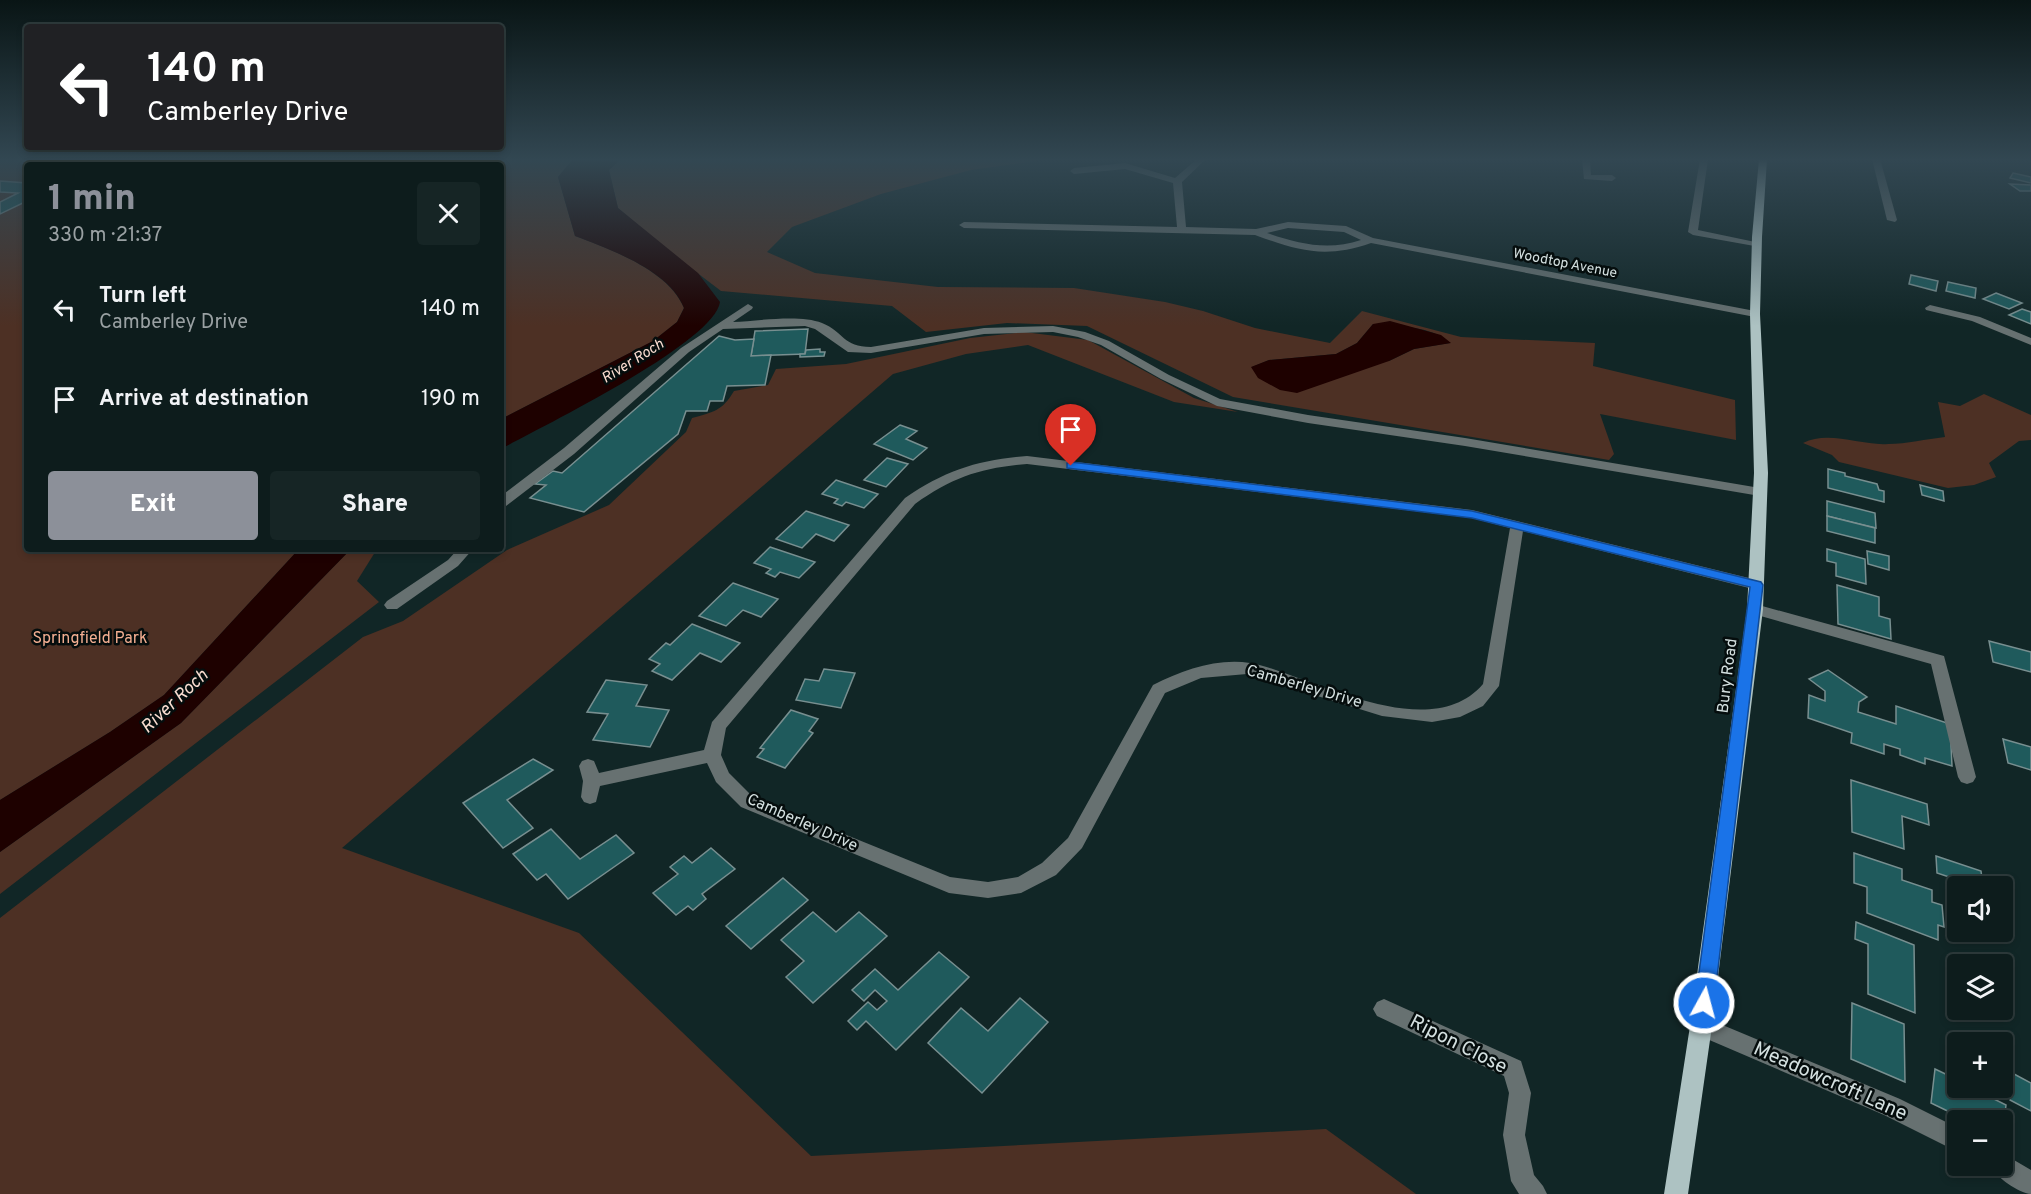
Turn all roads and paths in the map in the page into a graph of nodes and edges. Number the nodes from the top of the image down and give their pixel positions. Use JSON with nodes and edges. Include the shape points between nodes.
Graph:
{"nodes":[{"id":1,"x":1180,"y":215,"type":"edge"},
{"id":2,"x":1696,"y":215,"type":"edge"},
{"id":3,"x":1759,"y":215,"type":"edge"},
{"id":4,"x":1891,"y":215,"type":"edge"},
{"id":5,"x":1892,"y":220,"type":"dead end"},
{"id":6,"x":964,"y":225,"type":"dead end"},
{"id":7,"x":1182,"y":231,"type":"junction"},
{"id":8,"x":1256,"y":232,"type":"junction"},
{"id":9,"x":1370,"y":240,"type":"junction"},
{"id":10,"x":1757,"y":245,"type":"junction"},
{"id":11,"x":748,"y":307,"type":"dead end"},
{"id":12,"x":1930,"y":308,"type":"dead end"},
{"id":13,"x":1755,"y":314,"type":"junction"},
{"id":14,"x":720,"y":326,"type":"junction"},
{"id":15,"x":2031,"y":342,"type":"edge"},
{"id":16,"x":1760,"y":492,"type":"junction"},
{"id":17,"x":504,"y":501,"type":"edge"},
{"id":18,"x":1517,"y":527,"type":"junction"},
{"id":19,"x":463,"y":552,"type":"edge"},
{"id":20,"x":1757,"y":585,"type":"junction"},
{"id":21,"x":392,"y":605,"type":"dead end"},
{"id":22,"x":1755,"y":609,"type":"junction"},
{"id":23,"x":712,"y":755,"type":"junction"},
{"id":24,"x":1967,"y":777,"type":"dead end"},
{"id":25,"x":590,"y":781,"type":"dead end"},
{"id":26,"x":1384,"y":1009,"type":"dead end"},
{"id":27,"x":1701,"y":1026,"type":"junction"},
{"id":28,"x":1947,"y":1135,"type":"edge"},
{"id":29,"x":2013,"y":1172,"type":"edge"},
{"id":30,"x":2031,"y":1184,"type":"edge"},
{"id":31,"x":1534,"y":1194,"type":"edge"},
{"id":32,"x":1676,"y":1194,"type":"edge"}],
"edges":[{"from":1,"to":7,"type":"street"},
{"from":2,"to":10,"type":"street","via":[[1693,232]]},
{"from":3,"to":10,"type":"main road","name":"Bury Road"},
{"from":4,"to":5,"type":"street"},
{"from":6,"to":7,"type":"street","name":"Woodtop Avenue"},
{"from":7,"to":8,"type":"street","name":"Woodtop Avenue"},
{"from":8,"to":9,"type":"street","name":"Woodtop Avenue","via":[[1288,225],[1346,229]]},
{"from":8,"to":9,"type":"street","name":"Woodtop Avenue","via":[[1298,247],[1344,249]]},
{"from":9,"to":13,"type":"street","name":"Woodtop Avenue"},
{"from":10,"to":13,"type":"main road","name":"Bury Road"},
{"from":11,"to":14,"type":"street"},
{"from":12,"to":15,"type":"street","via":[[1976,319]]},
{"from":13,"to":16,"type":"main road","name":"Bury Road"},
{"from":14,"to":16,"type":"street","via":[[806,323],[819,326],[852,350],[1021,328],[1081,334],[1217,402]]},
{"from":14,"to":17,"type":"street","via":[[685,350]]},
{"from":16,"to":20,"type":"main road","name":"Bury Road"},
{"from":18,"to":20,"type":"street"},
{"from":18,"to":23,"type":"street","via":[[1472,514],[1027,460],[964,469],[910,501],[718,726]]},
{"from":18,"to":23,"type":"street","name":"Camberley Drive","via":[[1491,686],[1476,702],[1452,714],[1426,717],[1398,714],[1249,668],[1213,668],[1183,675],[1159,689],[1075,843],[1049,869],[1021,885],[988,890],[949,885],[747,802],[722,777]]},
{"from":19,"to":21,"type":"street"},
{"from":20,"to":22,"type":"main road","name":"Bury Road"},
{"from":22,"to":24,"type":"street","via":[[1938,660]]},
{"from":22,"to":27,"type":"main road","name":"Bury Road"},
{"from":23,"to":25,"type":"street"},
{"from":26,"to":31,"type":"street","name":"Ripon Close","via":[[1513,1069],[1520,1093],[1514,1135],[1523,1181]]},
{"from":27,"to":28,"type":"street","name":"Meadowcroft Lane","via":[[1892,1107]]},
{"from":27,"to":32,"type":"main road","name":"Bury Road"},
{"from":29,"to":30,"type":"street"}]}
